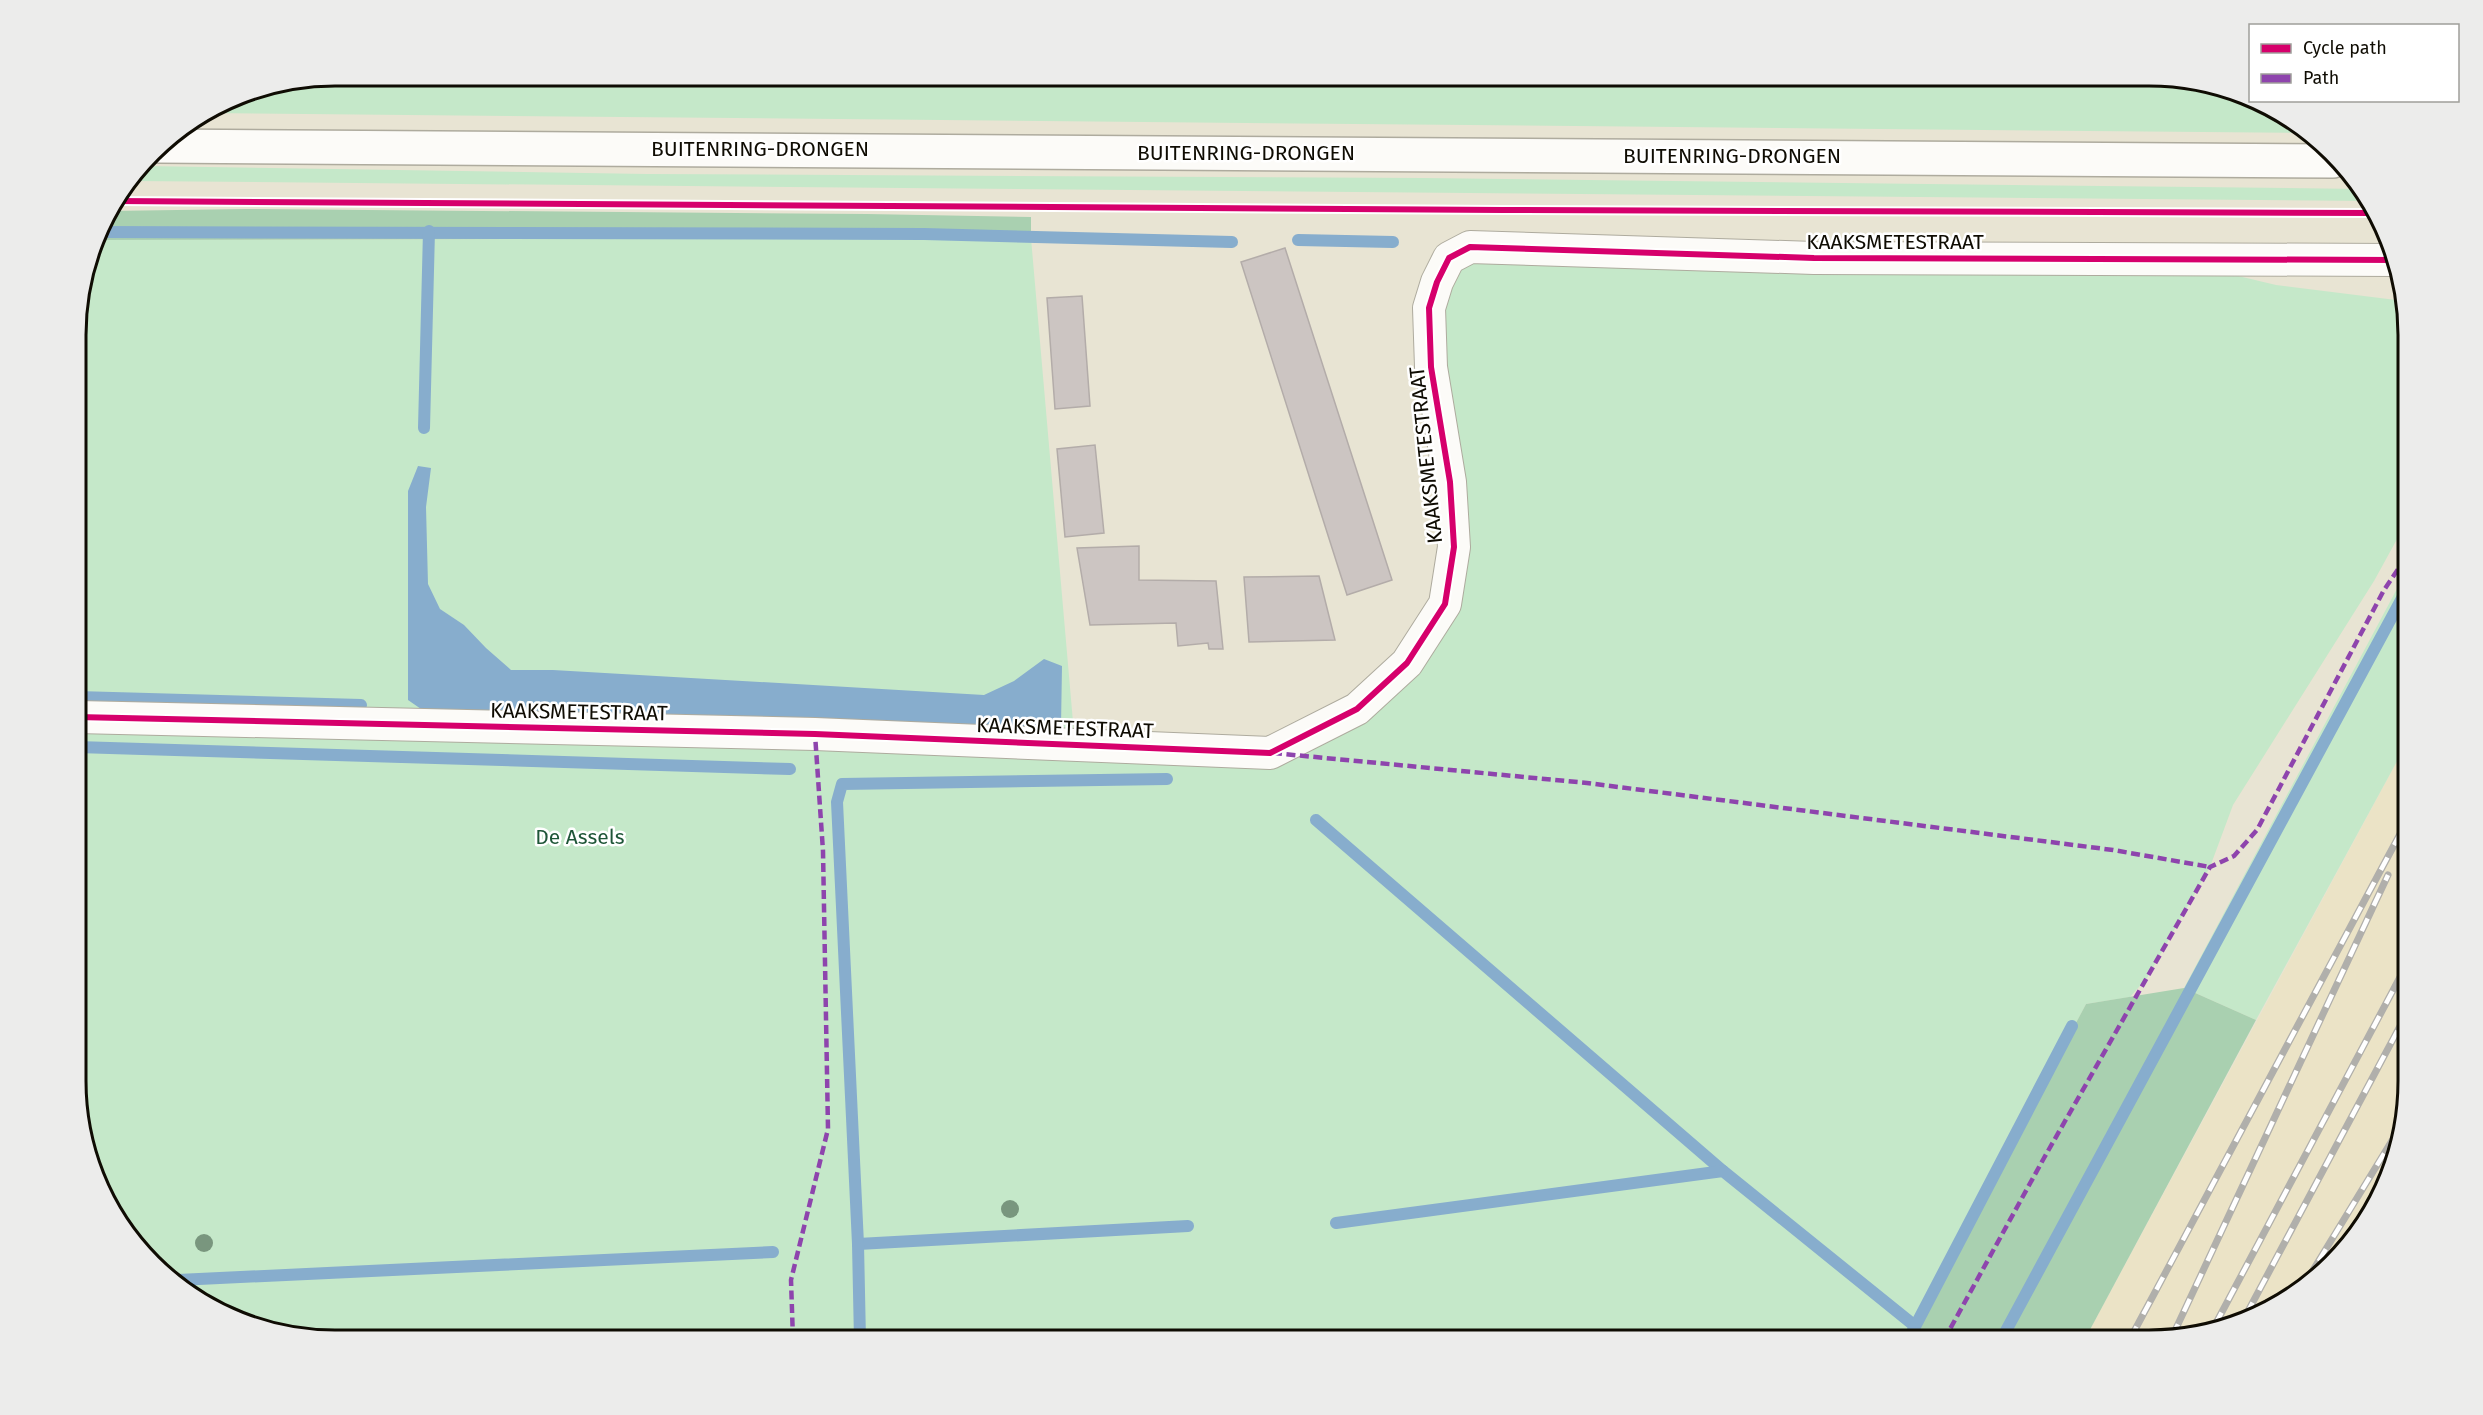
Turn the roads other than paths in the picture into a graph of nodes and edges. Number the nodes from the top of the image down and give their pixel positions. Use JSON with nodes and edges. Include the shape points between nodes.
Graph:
{"nodes":[{"id":1,"x":171,"y":146,"type":"edge"},
{"id":2,"x":2329,"y":162,"type":"edge"},
{"id":3,"x":2386,"y":260,"type":"edge"},
{"id":4,"x":86,"y":717,"type":"edge"}],
"edges":[{"from":1,"to":2,"type":"highway","name":"BUITENRING-DRONGEN"},
{"from":3,"to":4,"type":"street","name":"KAAKSMETESTRAAT","via":[[1814,258],[1470,247],[1449,258],[1429,308],[1431,367],[1450,482],[1454,547],[1444,604],[1407,663],[1356,709],[1270,753],[815,734]]}]}
